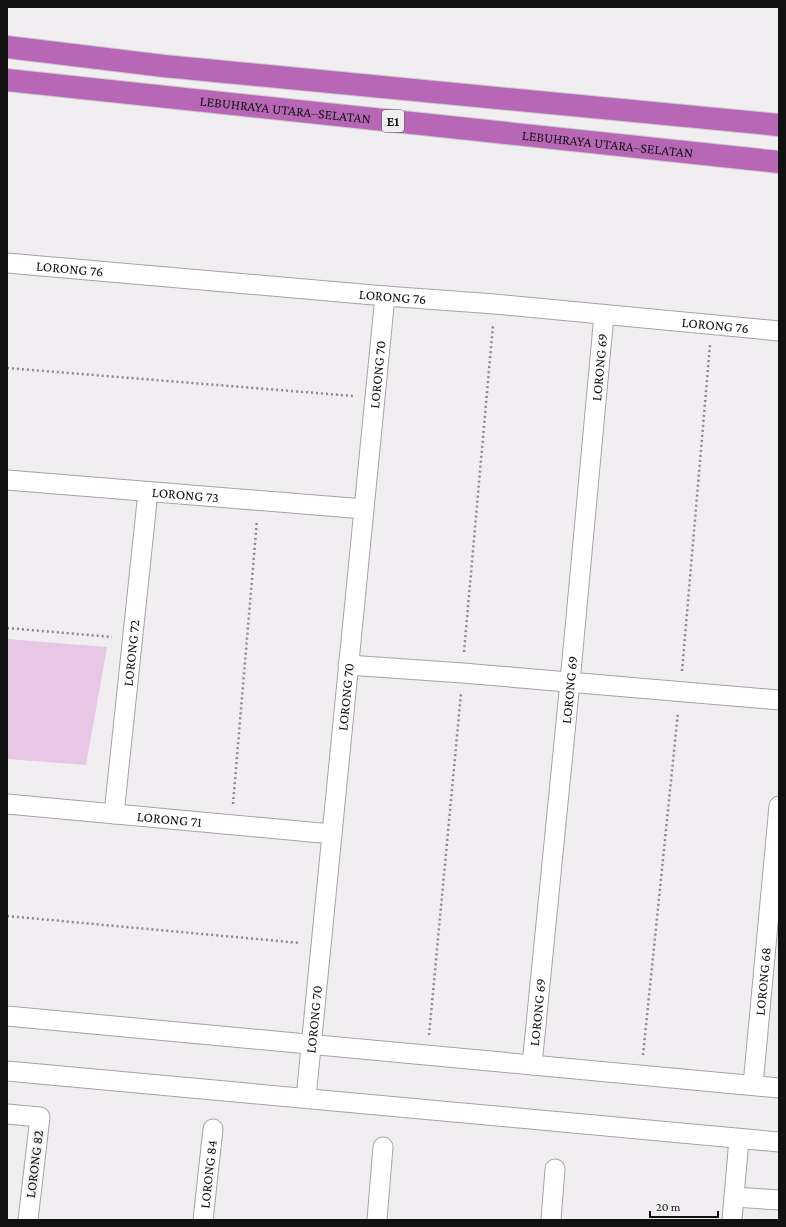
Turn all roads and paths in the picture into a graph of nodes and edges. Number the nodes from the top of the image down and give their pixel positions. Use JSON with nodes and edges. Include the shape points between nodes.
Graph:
{"nodes":[{"id":1,"x":7,"y":47,"type":"edge"},
{"id":2,"x":7,"y":80,"type":"edge"},
{"id":3,"x":779,"y":125,"type":"edge"},
{"id":4,"x":779,"y":162,"type":"edge"},
{"id":5,"x":7,"y":262,"type":"edge"},
{"id":6,"x":385,"y":296,"type":"junction"},
{"id":7,"x":495,"y":304,"type":"junction"},
{"id":8,"x":604,"y":315,"type":"junction"},
{"id":9,"x":712,"y":325,"type":"junction"},
{"id":10,"x":779,"y":331,"type":"edge"},
{"id":11,"x":7,"y":368,"type":"edge"},
{"id":12,"x":375,"y":397,"type":"junction"},
{"id":13,"x":7,"y":480,"type":"edge"},
{"id":14,"x":148,"y":492,"type":"junction"},
{"id":15,"x":259,"y":501,"type":"junction"},
{"id":16,"x":364,"y":509,"type":"junction"},
{"id":17,"x":7,"y":628,"type":"edge"},
{"id":18,"x":133,"y":639,"type":"junction"},
{"id":19,"x":348,"y":666,"type":"junction"},
{"id":20,"x":462,"y":673,"type":"junction"},
{"id":21,"x":570,"y":682,"type":"junction"},
{"id":22,"x":680,"y":692,"type":"junction"},
{"id":23,"x":779,"y":700,"type":"edge"},
{"id":24,"x":7,"y":804,"type":"edge"},
{"id":25,"x":779,"y":806,"type":"edge"},
{"id":26,"x":114,"y":814,"type":"junction"},
{"id":27,"x":232,"y":825,"type":"junction"},
{"id":28,"x":332,"y":834,"type":"junction"},
{"id":29,"x":7,"y":916,"type":"edge"},
{"id":30,"x":321,"y":945,"type":"junction"},
{"id":31,"x":7,"y":1016,"type":"edge"},
{"id":32,"x":311,"y":1044,"type":"junction"},
{"id":33,"x":427,"y":1055,"type":"junction"},
{"id":34,"x":532,"y":1065,"type":"junction"},
{"id":35,"x":7,"y":1071,"type":"edge"},
{"id":36,"x":641,"y":1075,"type":"junction"},
{"id":37,"x":752,"y":1085,"type":"junction"},
{"id":38,"x":779,"y":1088,"type":"edge"},
{"id":39,"x":306,"y":1098,"type":"junction"},
{"id":40,"x":7,"y":1114,"type":"edge"},
{"id":41,"x":212,"y":1129,"type":"dead end"},
{"id":42,"x":739,"y":1138,"type":"junction"},
{"id":43,"x":779,"y":1142,"type":"edge"},
{"id":44,"x":383,"y":1147,"type":"dead end"},
{"id":45,"x":555,"y":1169,"type":"dead end"},
{"id":46,"x":734,"y":1197,"type":"junction"},
{"id":47,"x":779,"y":1200,"type":"edge"},
{"id":48,"x":28,"y":1220,"type":"edge"},
{"id":49,"x":203,"y":1220,"type":"edge"},
{"id":50,"x":377,"y":1220,"type":"edge"},
{"id":51,"x":551,"y":1220,"type":"edge"},
{"id":52,"x":732,"y":1220,"type":"edge"}],
"edges":[{"from":1,"to":3,"type":"highway","via":[[172,66]]},
{"from":2,"to":4,"type":"highway","name":"LEBUHRAYA UTARA–SELATAN","number":"E1"},
{"from":5,"to":6,"type":"street","name":"LORONG 76"},
{"from":6,"to":7,"type":"street","name":"LORONG 76"},
{"from":6,"to":12,"type":"street","name":"LORONG 70"},
{"from":7,"to":8,"type":"street","name":"LORONG 76"},
{"from":7,"to":20,"type":"path"},
{"from":8,"to":9,"type":"street","name":"LORONG 76"},
{"from":8,"to":21,"type":"street","name":"LORONG 69"},
{"from":9,"to":10,"type":"street","name":"LORONG 76"},
{"from":9,"to":22,"type":"path"},
{"from":11,"to":12,"type":"path"},
{"from":12,"to":16,"type":"street","name":"LORONG 70"},
{"from":13,"to":14,"type":"street","name":"LORONG 73"},
{"from":14,"to":15,"type":"street","name":"LORONG 73"},
{"from":14,"to":18,"type":"street","name":"LORONG 72"},
{"from":15,"to":16,"type":"street","name":"LORONG 73"},
{"from":15,"to":27,"type":"path"},
{"from":16,"to":19,"type":"street","name":"LORONG 70"},
{"from":17,"to":18,"type":"path"},
{"from":18,"to":26,"type":"street","name":"LORONG 72"},
{"from":19,"to":20,"type":"street"},
{"from":19,"to":28,"type":"street","name":"LORONG 70"},
{"from":20,"to":21,"type":"street"},
{"from":20,"to":33,"type":"path"},
{"from":21,"to":22,"type":"street"},
{"from":21,"to":34,"type":"street","name":"LORONG 69"},
{"from":22,"to":23,"type":"street"},
{"from":22,"to":36,"type":"path"},
{"from":24,"to":26,"type":"street","name":"LORONG 71"},
{"from":25,"to":37,"type":"street","name":"LORONG 68"},
{"from":26,"to":27,"type":"street","name":"LORONG 71"},
{"from":27,"to":28,"type":"street","name":"LORONG 71"},
{"from":28,"to":30,"type":"street","name":"LORONG 70"},
{"from":29,"to":30,"type":"path"},
{"from":30,"to":32,"type":"street","name":"LORONG 70"},
{"from":31,"to":32,"type":"street"},
{"from":32,"to":33,"type":"street"},
{"from":32,"to":39,"type":"street","name":"LORONG 70"},
{"from":33,"to":34,"type":"street"},
{"from":34,"to":36,"type":"street"},
{"from":35,"to":39,"type":"street"},
{"from":36,"to":37,"type":"street"},
{"from":37,"to":38,"type":"street"},
{"from":39,"to":42,"type":"street"},
{"from":40,"to":48,"type":"street","name":"LORONG 82","via":[[40,1117]]},
{"from":41,"to":49,"type":"street","name":"LORONG 84"},
{"from":42,"to":43,"type":"street"},
{"from":42,"to":46,"type":"street"},
{"from":44,"to":50,"type":"street"},
{"from":45,"to":51,"type":"street"},
{"from":46,"to":47,"type":"street"},
{"from":46,"to":52,"type":"street"}]}
